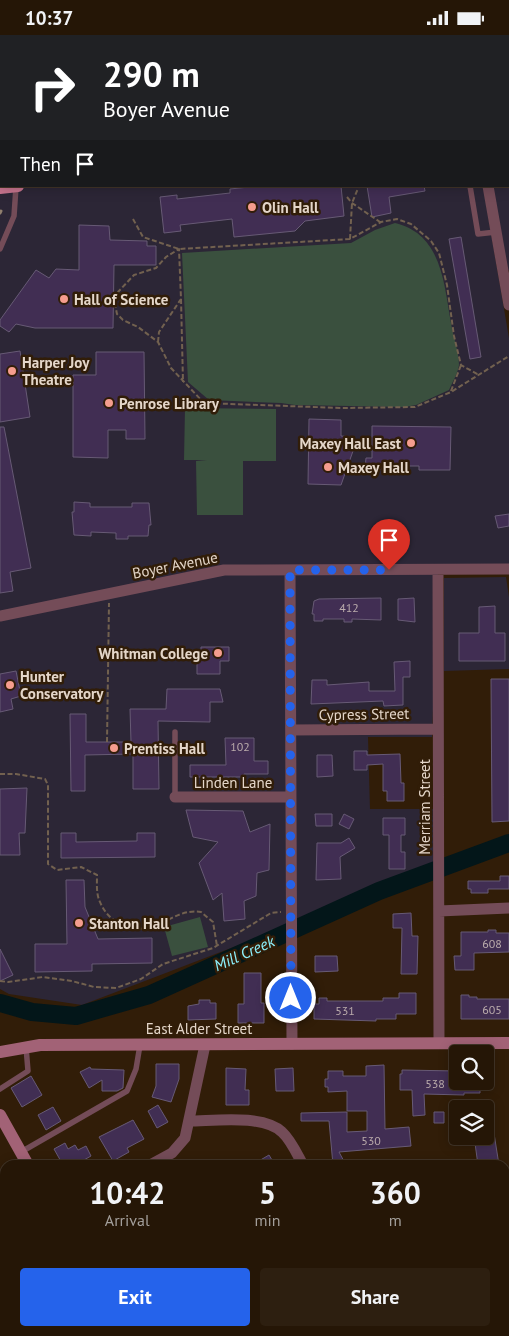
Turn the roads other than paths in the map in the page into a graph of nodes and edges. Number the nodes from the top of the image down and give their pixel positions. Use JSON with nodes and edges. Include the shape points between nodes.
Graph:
{"nodes":[{"id":1,"x":17,"y":187,"type":"edge"},
{"id":2,"x":470,"y":187,"type":"edge"},
{"id":3,"x":488,"y":187,"type":"edge"},
{"id":4,"x":0,"y":188,"type":"edge"},
{"id":5,"x":496,"y":232,"type":"junction"},
{"id":6,"x":0,"y":249,"type":"edge"},
{"id":7,"x":509,"y":305,"type":"edge"},
{"id":8,"x":509,"y":569,"type":"edge"},
{"id":9,"x":290,"y":570,"type":"junction"},
{"id":10,"x":438,"y":570,"type":"junction"},
{"id":11,"x":0,"y":616,"type":"edge"},
{"id":12,"x":438,"y":729,"type":"junction"},
{"id":13,"x":290,"y":730,"type":"junction"},
{"id":14,"x":175,"y":732,"type":"dead end"},
{"id":15,"x":175,"y":797,"type":"joint"},
{"id":16,"x":290,"y":797,"type":"junction"},
{"id":17,"x":509,"y":908,"type":"edge"},
{"id":18,"x":439,"y":911,"type":"junction"},
{"id":19,"x":440,"y":1043,"type":"junction"},
{"id":20,"x":509,"y":1043,"type":"edge"},
{"id":21,"x":0,"y":1044,"type":"edge"},
{"id":22,"x":292,"y":1044,"type":"junction"},
{"id":23,"x":40,"y":1045,"type":"junction"},
{"id":24,"x":140,"y":1045,"type":"junction"},
{"id":25,"x":206,"y":1045,"type":"junction"},
{"id":26,"x":26,"y":1047,"type":"junction"},
{"id":27,"x":0,"y":1052,"type":"edge"},
{"id":28,"x":0,"y":1089,"type":"edge"},
{"id":29,"x":0,"y":1115,"type":"edge"},
{"id":30,"x":189,"y":1121,"type":"junction"},
{"id":31,"x":21,"y":1153,"type":"junction"},
{"id":32,"x":25,"y":1160,"type":"edge"},
{"id":33,"x":159,"y":1160,"type":"edge"},
{"id":34,"x":300,"y":1160,"type":"edge"}],
"edges":[{"from":1,"to":4,"type":"main road"},
{"from":1,"to":6,"type":"lane","via":[[14,216]]},
{"from":2,"to":5,"type":"lane","via":[[478,234]]},
{"from":3,"to":5,"type":"street"},
{"from":5,"to":7,"type":"street"},
{"from":8,"to":10,"type":"street","name":"Boyer Avenue"},
{"from":9,"to":10,"type":"street","name":"Boyer Avenue"},
{"from":9,"to":11,"type":"street","name":"Boyer Avenue","via":[[215,571]]},
{"from":9,"to":13,"type":"street"},
{"from":10,"to":12,"type":"street","name":"Merriam Street"},
{"from":12,"to":13,"type":"street","name":"Cypress Street"},
{"from":12,"to":18,"type":"street","name":"Merriam Street"},
{"from":13,"to":16,"type":"street"},
{"from":14,"to":15,"type":"lane"},
{"from":15,"to":16,"type":"street","name":"Linden Lane"},
{"from":16,"to":22,"type":"street"},
{"from":17,"to":18,"type":"street"},
{"from":18,"to":19,"type":"street","name":"Merriam Street"},
{"from":19,"to":20,"type":"main road","name":"East Alder Street"},
{"from":19,"to":22,"type":"main road","name":"East Alder Street"},
{"from":21,"to":23,"type":"main road","name":"East Alder Street","via":[[32,1041]]},
{"from":22,"to":25,"type":"main road","name":"East Alder Street"},
{"from":23,"to":24,"type":"main road","name":"East Alder Street"},
{"from":23,"to":26,"type":"main road","name":"East Alder Street"},
{"from":24,"to":25,"type":"main road","name":"East Alder Street"},
{"from":24,"to":31,"type":"lane","via":[[136,1069],[127,1091]]},
{"from":25,"to":30,"type":"street"},
{"from":26,"to":27,"type":"main road","name":"East Alder Street"},
{"from":26,"to":28,"type":"lane","via":[[28,1071]]},
{"from":29,"to":31,"type":"main road"},
{"from":30,"to":33,"type":"street","via":[[180,1146]]},
{"from":30,"to":34,"type":"street","via":[[248,1121],[272,1125],[281,1131]]},
{"from":31,"to":32,"type":"main road"}]}
